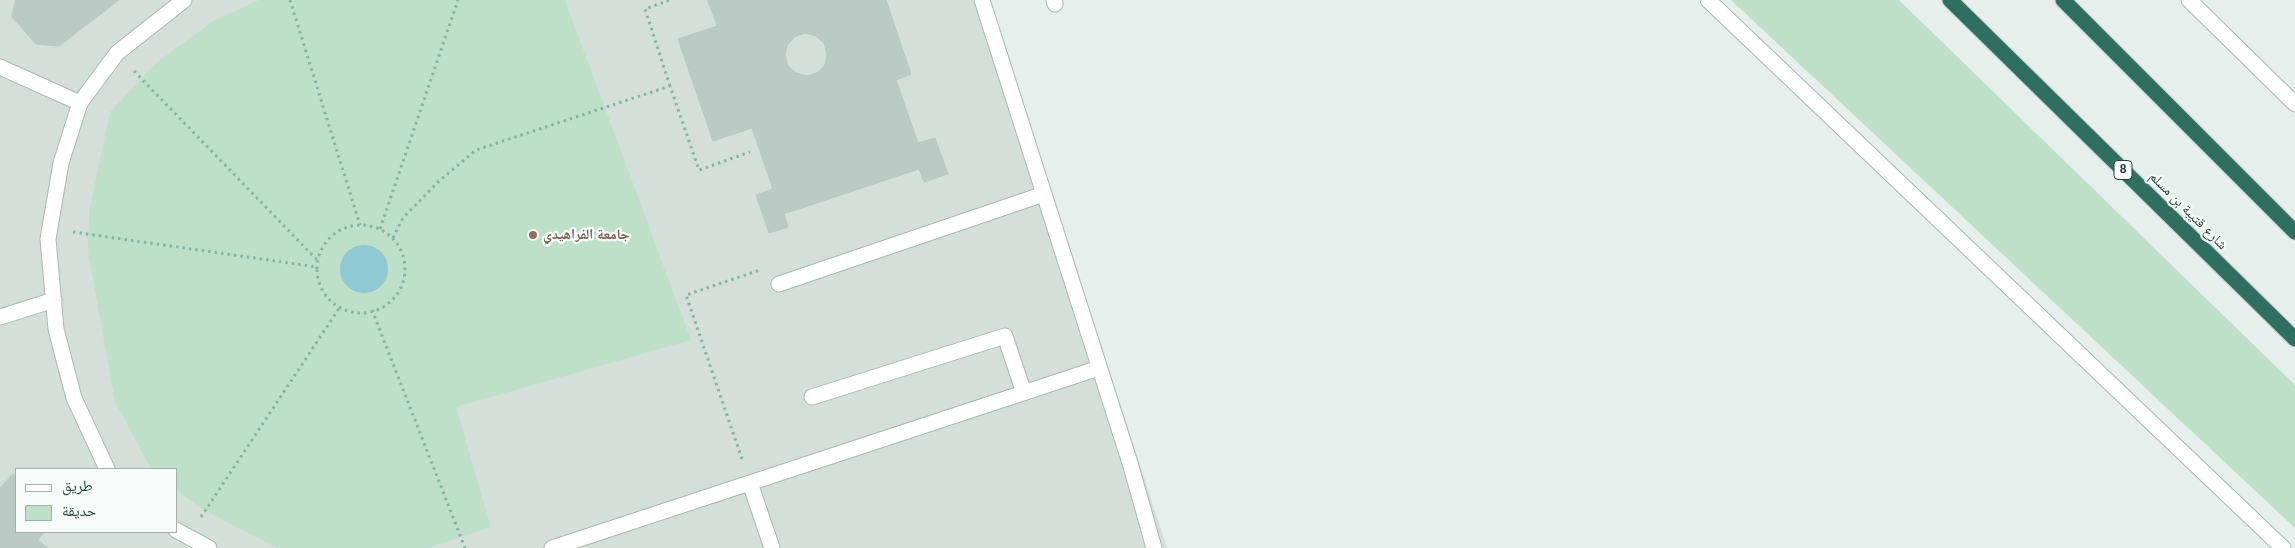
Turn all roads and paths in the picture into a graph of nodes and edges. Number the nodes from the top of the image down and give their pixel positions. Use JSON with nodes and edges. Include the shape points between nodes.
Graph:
{"nodes":[{"id":1,"x":184,"y":0,"type":"edge"},
{"id":2,"x":290,"y":0,"type":"edge"},
{"id":3,"x":458,"y":0,"type":"edge"},
{"id":4,"x":670,"y":0,"type":"edge"},
{"id":5,"x":982,"y":0,"type":"edge"},
{"id":6,"x":1708,"y":0,"type":"edge"},
{"id":7,"x":1950,"y":0,"type":"edge"},
{"id":8,"x":2063,"y":0,"type":"edge"},
{"id":9,"x":2189,"y":0,"type":"edge"},
{"id":10,"x":117,"y":53,"type":"junction"},
{"id":11,"x":0,"y":67,"type":"edge"},
{"id":12,"x":670,"y":86,"type":"junction"},
{"id":13,"x":80,"y":103,"type":"junction"},
{"id":14,"x":2295,"y":104,"type":"edge"},
{"id":15,"x":750,"y":152,"type":"dead end"},
{"id":16,"x":1044,"y":194,"type":"junction"},
{"id":17,"x":360,"y":225,"type":"junction"},
{"id":18,"x":50,"y":229,"type":"junction"},
{"id":19,"x":380,"y":229,"type":"junction"},
{"id":20,"x":2295,"y":232,"type":"edge"},
{"id":21,"x":392,"y":238,"type":"junction"},
{"id":22,"x":318,"y":260,"type":"junction"},
{"id":23,"x":317,"y":267,"type":"junction"},
{"id":24,"x":779,"y":284,"type":"joint"},
{"id":25,"x":54,"y":300,"type":"junction"},
{"id":26,"x":340,"y":307,"type":"junction"},
{"id":27,"x":372,"y":310,"type":"junction"},
{"id":28,"x":0,"y":317,"type":"edge"},
{"id":29,"x":2295,"y":339,"type":"edge"},
{"id":30,"x":1099,"y":368,"type":"junction"},
{"id":31,"x":1024,"y":393,"type":"junction"},
{"id":32,"x":812,"y":397,"type":"dead end"},
{"id":33,"x":107,"y":468,"type":"edge"},
{"id":34,"x":750,"y":483,"type":"junction"},
{"id":35,"x":182,"y":533,"type":"edge"},
{"id":36,"x":209,"y":548,"type":"edge"},
{"id":37,"x":465,"y":548,"type":"edge"},
{"id":38,"x":552,"y":548,"type":"edge"},
{"id":39,"x":772,"y":548,"type":"edge"},
{"id":40,"x":1154,"y":548,"type":"edge"},
{"id":41,"x":2283,"y":548,"type":"edge"}],
"edges":[{"from":1,"to":10,"type":"street"},
{"from":2,"to":17,"type":"path"},
{"from":3,"to":19,"type":"path"},
{"from":4,"to":12,"type":"path","via":[[645,9]]},
{"from":5,"to":16,"type":"street"},
{"from":6,"to":41,"type":"street"},
{"from":7,"to":29,"type":"highway","name":"شارع قتيبة بن مسلم","number":"8"},
{"from":8,"to":20,"type":"highway"},
{"from":9,"to":14,"type":"street"},
{"from":10,"to":13,"type":"street"},
{"from":10,"to":22,"type":"path"},
{"from":11,"to":13,"type":"street"},
{"from":12,"to":15,"type":"path","via":[[699,170]]},
{"from":12,"to":21,"type":"path","via":[[476,150],[403,218]]},
{"from":13,"to":18,"type":"street","via":[[61,163]]},
{"from":16,"to":24,"type":"street"},
{"from":16,"to":30,"type":"street"},
{"from":17,"to":19,"type":"path"},
{"from":17,"to":22,"type":"path","via":[[337,231],[323,245]]},
{"from":18,"to":23,"type":"path"},
{"from":18,"to":25,"type":"street","via":[[48,240]]},
{"from":19,"to":21,"type":"path"},
{"from":21,"to":27,"type":"path","via":[[403,254],[405,274],[398,293],[384,306]]},
{"from":22,"to":23,"type":"path"},
{"from":23,"to":26,"type":"path","via":[[319,283],[329,300]]},
{"from":24,"to":34,"type":"path","via":[[773,266],[686,295]]},
{"from":25,"to":28,"type":"street"},
{"from":25,"to":33,"type":"street","via":[[56,329],[74,398]]},
{"from":26,"to":27,"type":"path","via":[[346,311],[366,313]]},
{"from":26,"to":35,"type":"path"},
{"from":27,"to":37,"type":"path"},
{"from":30,"to":31,"type":"street"},
{"from":30,"to":40,"type":"street"},
{"from":31,"to":32,"type":"street","via":[[1005,336]]},
{"from":31,"to":34,"type":"street"},
{"from":34,"to":38,"type":"street"},
{"from":34,"to":39,"type":"street"},
{"from":35,"to":36,"type":"street"}]}
